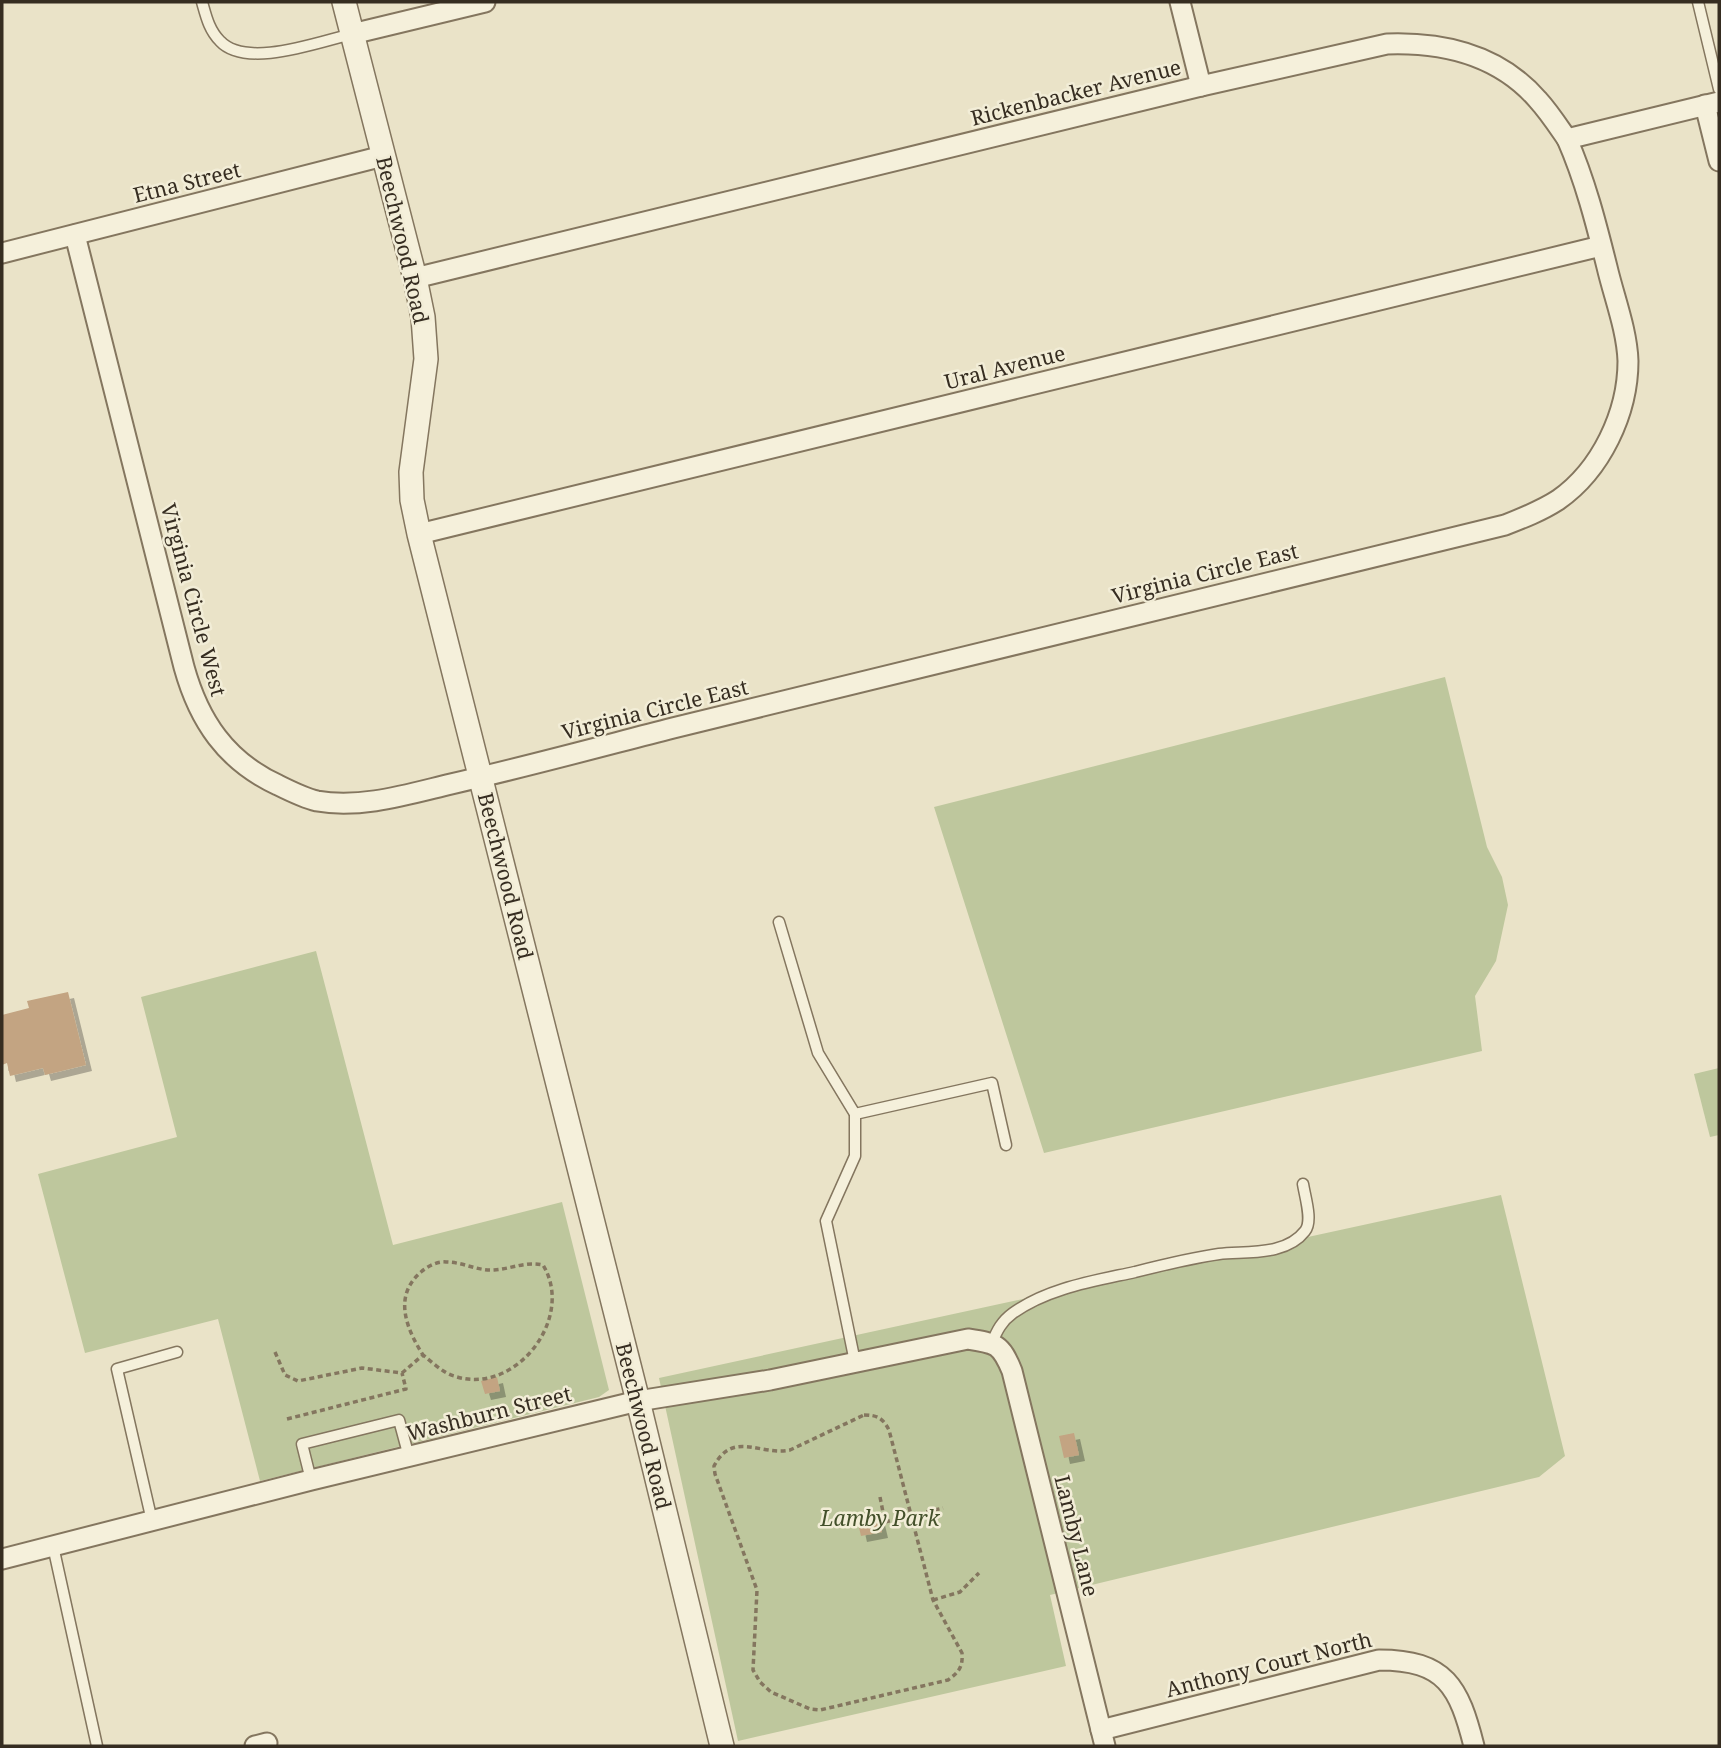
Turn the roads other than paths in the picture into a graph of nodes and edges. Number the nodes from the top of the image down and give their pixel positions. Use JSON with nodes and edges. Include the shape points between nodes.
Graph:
{"nodes":[{"id":1,"x":202,"y":2,"type":"edge"},
{"id":2,"x":344,"y":2,"type":"edge"},
{"id":3,"x":485,"y":2,"type":"edge"},
{"id":4,"x":1180,"y":2,"type":"edge"},
{"id":5,"x":1698,"y":2,"type":"edge"},
{"id":6,"x":352,"y":34,"type":"junction"},
{"id":7,"x":1201,"y":86,"type":"junction"},
{"id":8,"x":1719,"y":89,"type":"edge"},
{"id":9,"x":1712,"y":104,"type":"edge"},
{"id":10,"x":1567,"y":139,"type":"junction"},
{"id":11,"x":383,"y":156,"type":"junction"},
{"id":12,"x":1719,"y":161,"type":"edge"},
{"id":13,"x":75,"y":234,"type":"junction"},
{"id":14,"x":1601,"y":246,"type":"junction"},
{"id":15,"x":2,"y":253,"type":"edge"},
{"id":16,"x":415,"y":278,"type":"junction"},
{"id":17,"x":419,"y":534,"type":"junction"},
{"id":18,"x":480,"y":777,"type":"junction"},
{"id":19,"x":779,"y":922,"type":"dead end"},
{"id":20,"x":855,"y":1115,"type":"junction"},
{"id":21,"x":1006,"y":1145,"type":"dead end"},
{"id":22,"x":1303,"y":1184,"type":"dead end"},
{"id":23,"x":992,"y":1343,"type":"junction"},
{"id":24,"x":177,"y":1352,"type":"dead end"},
{"id":25,"x":855,"y":1362,"type":"junction"},
{"id":26,"x":638,"y":1401,"type":"junction"},
{"id":27,"x":409,"y":1457,"type":"junction"},
{"id":28,"x":311,"y":1480,"type":"junction"},
{"id":29,"x":152,"y":1521,"type":"junction"},
{"id":30,"x":53,"y":1546,"type":"junction"},
{"id":31,"x":2,"y":1559,"type":"edge"},
{"id":32,"x":1103,"y":1738,"type":"edge"},
{"id":33,"x":97,"y":1746,"type":"edge"},
{"id":34,"x":722,"y":1746,"type":"edge"},
{"id":35,"x":1474,"y":1746,"type":"edge"}],
"edges":[{"from":1,"to":6,"type":"lane","via":[[208,26],[221,43],[237,52],[261,54]]},
{"from":2,"to":6,"type":"street","name":"Beechwood Road"},
{"from":3,"to":6,"type":"street"},
{"from":4,"to":7,"type":"street"},
{"from":5,"to":8,"type":"lane"},
{"from":6,"to":11,"type":"street","name":"Beechwood Road"},
{"from":7,"to":10,"type":"street","name":"Rickenbacker Avenue","via":[[1362,48],[1414,43],[1442,46],[1469,54],[1515,78],[1538,99]]},
{"from":7,"to":16,"type":"street","name":"Rickenbacker Avenue"},
{"from":9,"to":10,"type":"street"},
{"from":9,"to":12,"type":"street"},
{"from":10,"to":14,"type":"street","name":"Virginia Circle East"},
{"from":11,"to":13,"type":"street","name":"Etna Street"},
{"from":11,"to":16,"type":"street","name":"Beechwood Road"},
{"from":13,"to":15,"type":"street","name":"Etna Street"},
{"from":13,"to":18,"type":"street","name":"Virginia Circle West","via":[[190,687],[212,730],[246,768],[318,801],[374,800]]},
{"from":14,"to":17,"type":"street","name":"Ural Avenue"},
{"from":14,"to":18,"type":"street","name":"Virginia Circle East","via":[[1628,360],[1619,415],[1608,442],[1584,476],[1536,513],[1505,525]]},
{"from":16,"to":17,"type":"street","name":"Beechwood Road","via":[[426,359],[411,472]]},
{"from":17,"to":18,"type":"street","name":"Beechwood Road"},
{"from":18,"to":26,"type":"street","name":"Beechwood Road"},
{"from":19,"to":20,"type":"lane","via":[[818,1053]]},
{"from":20,"to":21,"type":"lane","via":[[992,1083]]},
{"from":20,"to":25,"type":"lane","via":[[855,1156],[826,1222]]},
{"from":22,"to":23,"type":"lane","via":[[1309,1225],[1290,1244],[1218,1254],[1054,1292],[1014,1312],[998,1326]]},
{"from":23,"to":25,"type":"street","name":"Washburn Street","via":[[968,1339]]},
{"from":23,"to":32,"type":"street","name":"Lamby Lane","via":[[1005,1354],[1012,1371]]},
{"from":24,"to":29,"type":"lane","via":[[117,1369]]},
{"from":25,"to":26,"type":"street","name":"Washburn Street"},
{"from":26,"to":27,"type":"street","name":"Washburn Street"},
{"from":26,"to":34,"type":"street","name":"Beechwood Road"},
{"from":27,"to":28,"type":"street","name":"Washburn Street"},
{"from":27,"to":28,"type":"lane","via":[[399,1420],[302,1444]]},
{"from":28,"to":29,"type":"street","name":"Washburn Street"},
{"from":29,"to":30,"type":"street","name":"Washburn Street"},
{"from":30,"to":31,"type":"street","name":"Washburn Street"},
{"from":30,"to":33,"type":"lane"},
{"from":32,"to":35,"type":"street","name":"Anthony Court North","via":[[1380,1660],[1417,1663],[1434,1670],[1459,1698]]}]}
